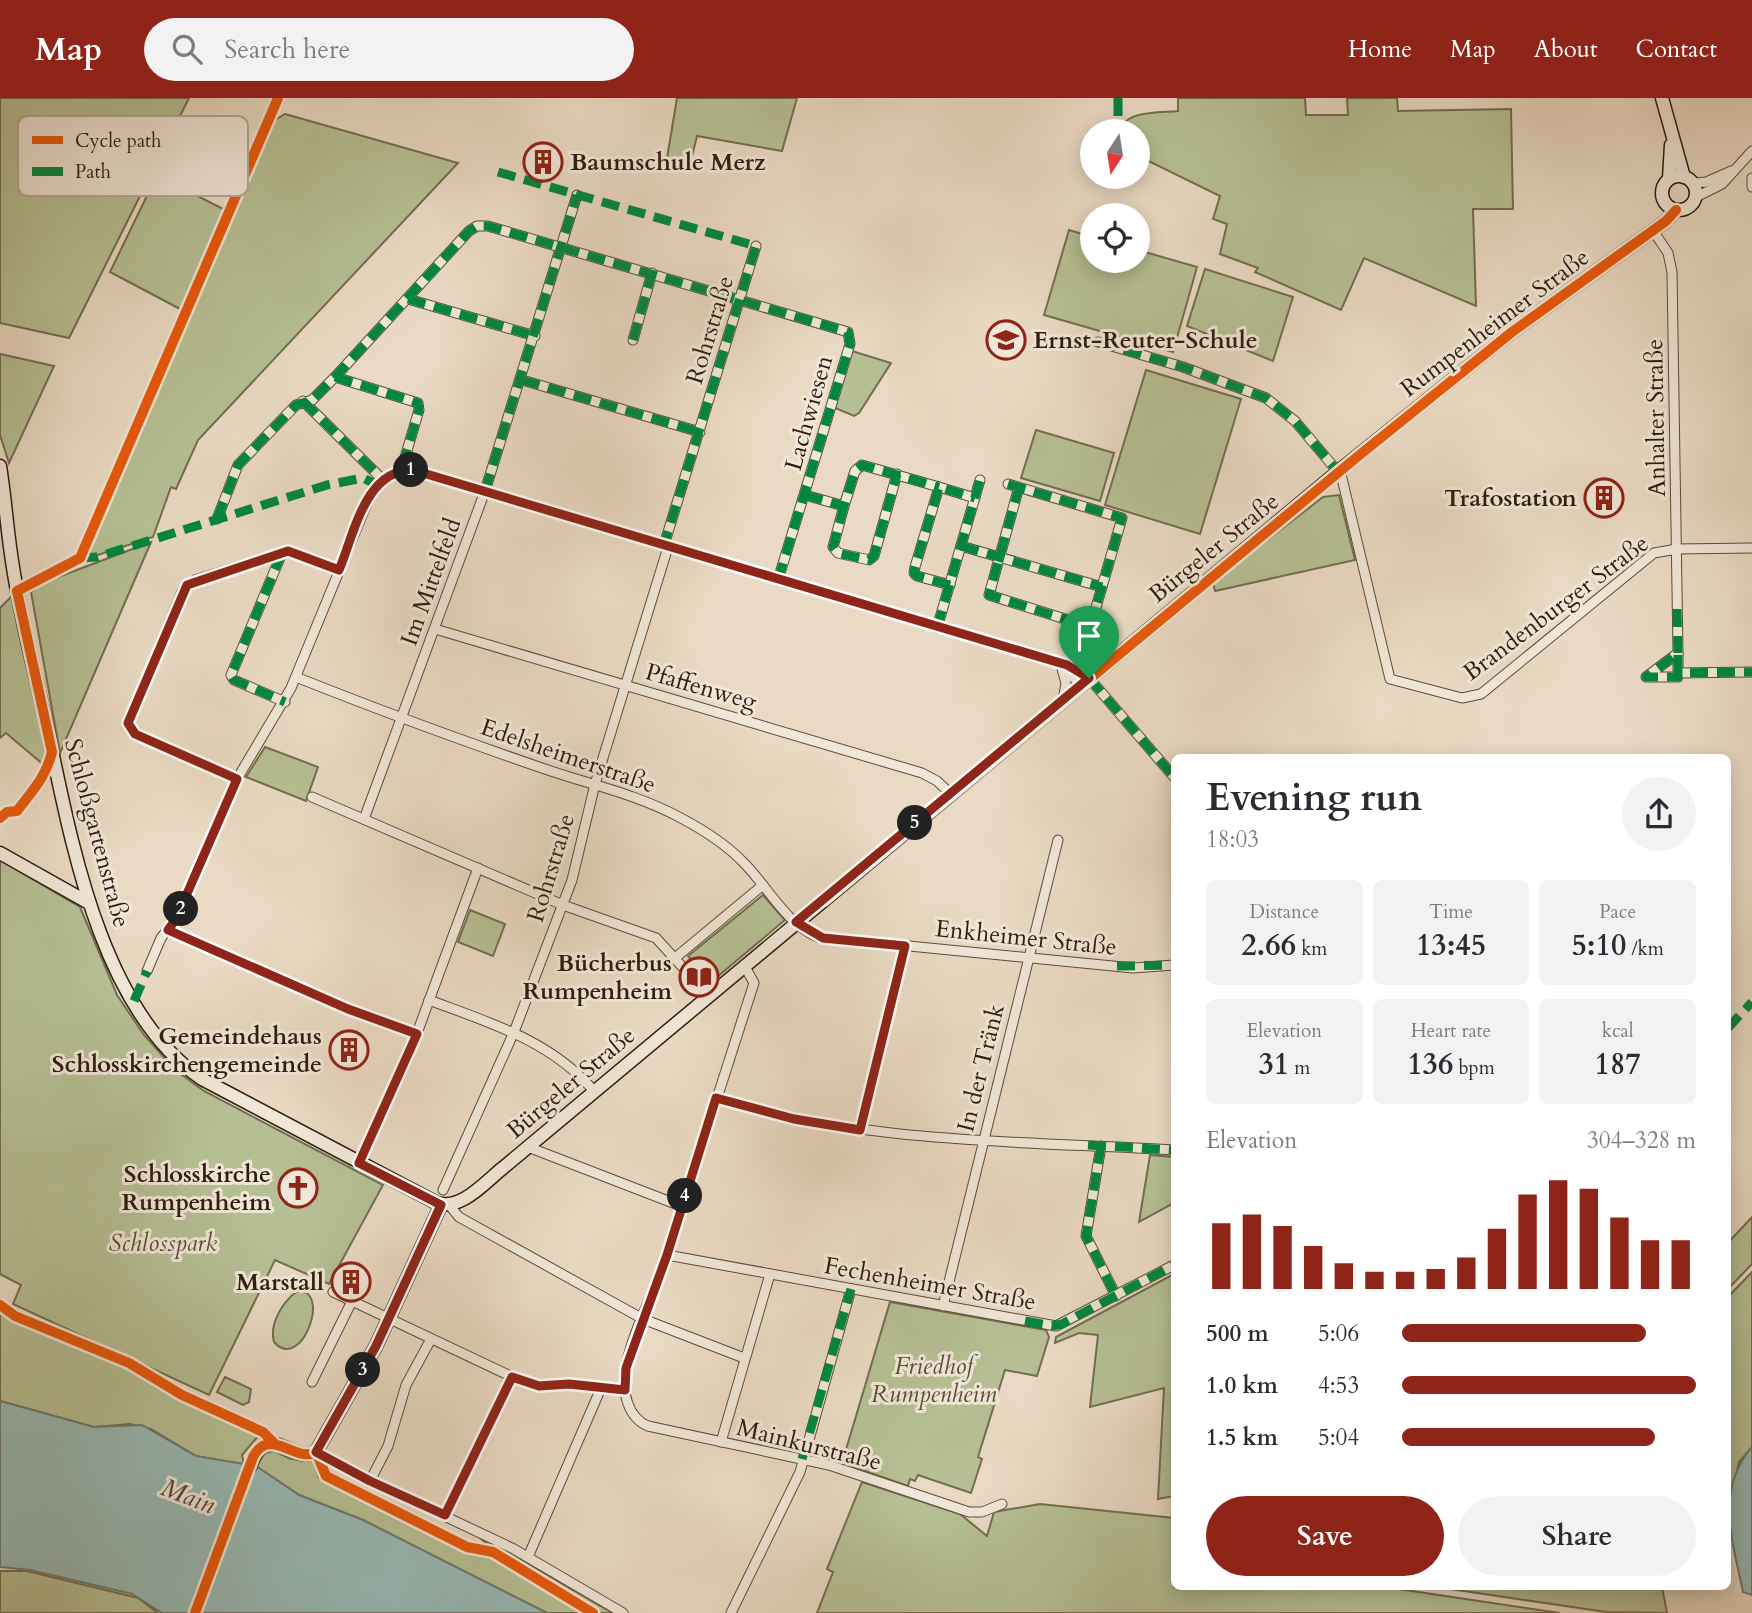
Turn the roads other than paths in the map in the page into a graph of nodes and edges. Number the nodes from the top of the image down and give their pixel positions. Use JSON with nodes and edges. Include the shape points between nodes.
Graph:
{"nodes":[{"id":1,"x":1661,"y":98,"type":"edge"},
{"id":2,"x":1672,"y":137,"type":"junction"},
{"id":3,"x":1752,"y":152,"type":"edge"},
{"id":4,"x":1735,"y":169,"type":"junction"},
{"id":5,"x":1752,"y":178,"type":"edge"},
{"id":6,"x":1669,"y":179,"type":"junction"},
{"id":7,"x":1688,"y":180,"type":"junction"},
{"id":8,"x":1752,"y":187,"type":"edge"},
{"id":9,"x":577,"y":195,"type":"dead end"},
{"id":10,"x":1696,"y":197,"type":"junction"},
{"id":11,"x":1664,"y":201,"type":"junction"},
{"id":12,"x":1676,"y":210,"type":"junction"},
{"id":13,"x":1652,"y":229,"type":"junction"},
{"id":14,"x":561,"y":246,"type":"junction"},
{"id":15,"x":756,"y":246,"type":"dead end"},
{"id":16,"x":652,"y":273,"type":"junction"},
{"id":17,"x":408,"y":299,"type":"junction"},
{"id":18,"x":740,"y":299,"type":"junction"},
{"id":19,"x":535,"y":336,"type":"junction"},
{"id":20,"x":633,"y":340,"type":"dead end"},
{"id":21,"x":1098,"y":342,"type":"dead end"},
{"id":22,"x":335,"y":377,"type":"junction"},
{"id":23,"x":522,"y":380,"type":"junction"},
{"id":24,"x":303,"y":401,"type":"junction"},
{"id":25,"x":700,"y":432,"type":"junction"},
{"id":26,"x":0,"y":466,"type":"edge"},
{"id":27,"x":401,"y":471,"type":"junction"},
{"id":28,"x":1339,"y":471,"type":"junction"},
{"id":29,"x":897,"y":474,"type":"junction"},
{"id":30,"x":383,"y":479,"type":"junction"},
{"id":31,"x":980,"y":480,"type":"dead end"},
{"id":32,"x":1008,"y":484,"type":"dead end"},
{"id":33,"x":939,"y":487,"type":"junction"},
{"id":34,"x":1019,"y":487,"type":"junction"},
{"id":35,"x":485,"y":491,"type":"junction"},
{"id":36,"x":805,"y":495,"type":"junction"},
{"id":37,"x":975,"y":498,"type":"junction"},
{"id":38,"x":844,"y":506,"type":"junction"},
{"id":39,"x":217,"y":519,"type":"dead end"},
{"id":40,"x":666,"y":546,"type":"junction"},
{"id":41,"x":961,"y":546,"type":"junction"},
{"id":42,"x":1752,"y":548,"type":"edge"},
{"id":43,"x":1676,"y":549,"type":"junction"},
{"id":44,"x":282,"y":553,"type":"junction"},
{"id":45,"x":999,"y":557,"type":"junction"},
{"id":46,"x":339,"y":570,"type":"junction"},
{"id":47,"x":778,"y":580,"type":"junction"},
{"id":48,"x":950,"y":585,"type":"junction"},
{"id":49,"x":1102,"y":587,"type":"junction"},
{"id":50,"x":937,"y":628,"type":"junction"},
{"id":51,"x":435,"y":629,"type":"junction"},
{"id":52,"x":1678,"y":653,"type":"junction"},
{"id":53,"x":1060,"y":666,"type":"junction"},
{"id":54,"x":1752,"y":672,"type":"edge"},
{"id":55,"x":1678,"y":673,"type":"junction"},
{"id":56,"x":296,"y":677,"type":"junction"},
{"id":57,"x":1085,"y":681,"type":"junction"},
{"id":58,"x":626,"y":685,"type":"junction"},
{"id":59,"x":1063,"y":700,"type":"junction"},
{"id":60,"x":285,"y":702,"type":"junction"},
{"id":61,"x":402,"y":719,"type":"junction"},
{"id":62,"x":1171,"y":774,"type":"edge"},
{"id":63,"x":237,"y":779,"type":"junction"},
{"id":64,"x":596,"y":784,"type":"junction"},
{"id":65,"x":950,"y":793,"type":"junction"},
{"id":66,"x":312,"y":797,"type":"dead end"},
{"id":67,"x":364,"y":819,"type":"junction"},
{"id":68,"x":1058,"y":840,"type":"dead end"},
{"id":69,"x":0,"y":853,"type":"edge"},
{"id":70,"x":478,"y":868,"type":"junction"},
{"id":71,"x":763,"y":885,"type":"junction"},
{"id":72,"x":89,"y":902,"type":"junction"},
{"id":73,"x":562,"y":905,"type":"junction"},
{"id":74,"x":796,"y":922,"type":"junction"},
{"id":75,"x":168,"y":930,"type":"junction"},
{"id":76,"x":905,"y":946,"type":"junction"},
{"id":77,"x":1028,"y":957,"type":"junction"},
{"id":78,"x":675,"y":958,"type":"junction"},
{"id":79,"x":744,"y":965,"type":"junction"},
{"id":80,"x":1171,"y":965,"type":"edge"},
{"id":81,"x":147,"y":971,"type":"dead end"},
{"id":82,"x":708,"y":995,"type":"junction"},
{"id":83,"x":429,"y":1000,"type":"junction"},
{"id":84,"x":514,"y":1032,"type":"junction"},
{"id":85,"x":417,"y":1034,"type":"junction"},
{"id":86,"x":594,"y":1091,"type":"junction"},
{"id":87,"x":716,"y":1098,"type":"junction"},
{"id":88,"x":860,"y":1130,"type":"junction"},
{"id":89,"x":982,"y":1139,"type":"junction"},
{"id":90,"x":1101,"y":1146,"type":"junction"},
{"id":91,"x":528,"y":1147,"type":"junction"},
{"id":92,"x":1171,"y":1150,"type":"edge"},
{"id":93,"x":359,"y":1163,"type":"junction"},
{"id":94,"x":443,"y":1190,"type":"dead end"},
{"id":95,"x":445,"y":1205,"type":"junction"},
{"id":96,"x":681,"y":1206,"type":"junction"},
{"id":97,"x":667,"y":1255,"type":"junction"},
{"id":98,"x":1171,"y":1267,"type":"edge"},
{"id":99,"x":770,"y":1274,"type":"junction"},
{"id":100,"x":851,"y":1289,"type":"junction"},
{"id":101,"x":333,"y":1292,"type":"dead end"},
{"id":102,"x":1116,"y":1296,"type":"junction"},
{"id":103,"x":352,"y":1301,"type":"junction"},
{"id":104,"x":943,"y":1306,"type":"junction"},
{"id":105,"x":389,"y":1318,"type":"junction"},
{"id":106,"x":643,"y":1319,"type":"junction"},
{"id":107,"x":431,"y":1339,"type":"junction"},
{"id":108,"x":744,"y":1358,"type":"junction"},
{"id":109,"x":512,"y":1377,"type":"junction"},
{"id":110,"x":312,"y":1382,"type":"dead end"},
{"id":111,"x":601,"y":1388,"type":"junction"},
{"id":112,"x":625,"y":1390,"type":"junction"},
{"id":113,"x":721,"y":1442,"type":"junction"},
{"id":114,"x":316,"y":1452,"type":"junction"},
{"id":115,"x":802,"y":1459,"type":"junction"},
{"id":116,"x":250,"y":1467,"type":"dead end"},
{"id":117,"x":370,"y":1481,"type":"junction"},
{"id":118,"x":1002,"y":1504,"type":"dead end"},
{"id":119,"x":445,"y":1515,"type":"junction"},
{"id":120,"x":528,"y":1558,"type":"junction"},
{"id":121,"x":623,"y":1613,"type":"edge"},
{"id":122,"x":731,"y":1613,"type":"edge"}],
"edges":[{"from":1,"to":2,"type":"street"},
{"from":2,"to":6,"type":"street"},
{"from":2,"to":7,"type":"street"},
{"from":3,"to":4,"type":"street","name":"Rumpenheimer Straße"},
{"from":4,"to":7,"type":"street","name":"Rumpenheimer Straße","via":[[1706,182]]},
{"from":4,"to":10,"type":"street","name":"Rumpenheimer Straße","via":[[1722,184]]},
{"from":5,"to":8,"type":"street"},
{"from":6,"to":7,"type":"street","name":"Rumpenheimer Straße"},
{"from":6,"to":11,"type":"street","via":[[1663,188]]},
{"from":7,"to":10,"type":"street"},
{"from":9,"to":14,"type":"street","name":"Im Mittelfeld"},
{"from":10,"to":12,"type":"street","name":"Rumpenheimer Straße","via":[[1689,208]]},
{"from":11,"to":12,"type":"street"},
{"from":11,"to":13,"type":"street"},
{"from":12,"to":13,"type":"street","name":"Rumpenheimer Straße"},
{"from":13,"to":28,"type":"street","name":"Rumpenheimer Straße","via":[[1512,332]]},
{"from":13,"to":43,"type":"street","name":"Anhalter Straße","via":[[1668,253],[1672,272]]},
{"from":14,"to":16,"type":"street","name":"Lachwiesen"},
{"from":14,"to":17,"type":"street","name":"Lachwiesen","via":[[477,226],[415,286]]},
{"from":14,"to":19,"type":"street","name":"Im Mittelfeld"},
{"from":15,"to":18,"type":"street","name":"Rohrstraße"},
{"from":16,"to":18,"type":"street","name":"Lachwiesen"},
{"from":16,"to":20,"type":"street"},
{"from":17,"to":19,"type":"street"},
{"from":17,"to":22,"type":"street","name":"Lachwiesen"},
{"from":18,"to":25,"type":"street","name":"Rohrstraße"},
{"from":18,"to":36,"type":"street","name":"Lachwiesen","via":[[849,335]]},
{"from":19,"to":23,"type":"street","name":"Im Mittelfeld"},
{"from":21,"to":28,"type":"street","via":[[1266,398],[1295,421]]},
{"from":22,"to":24,"type":"street","name":"Lachwiesen","via":[[312,400]]},
{"from":22,"to":27,"type":"street","via":[[418,403]]},
{"from":23,"to":25,"type":"street"},
{"from":23,"to":35,"type":"street","name":"Im Mittelfeld"},
{"from":24,"to":30,"type":"street"},
{"from":24,"to":39,"type":"street","name":"Lachwiesen","via":[[238,465]]},
{"from":25,"to":40,"type":"street","name":"Rohrstraße"},
{"from":26,"to":72,"type":"street","name":"Schloßgartenstraße","via":[[17,591]]},
{"from":27,"to":30,"type":"street"},
{"from":27,"to":35,"type":"street","via":[[419,471]]},
{"from":28,"to":43,"type":"street","name":"Brandenburger Straße","via":[[1390,680],[1453,696],[1480,694],[1654,553]]},
{"from":28,"to":57,"type":"street","name":"Bürgeler Straße"},
{"from":29,"to":33,"type":"street"},
{"from":29,"to":38,"type":"street","via":[[859,466]]},
{"from":29,"to":38,"type":"street","via":[[874,556],[869,560],[833,548]]},
{"from":30,"to":46,"type":"street","via":[[370,496]]},
{"from":31,"to":37,"type":"street"},
{"from":32,"to":34,"type":"street"},
{"from":33,"to":37,"type":"street"},
{"from":33,"to":48,"type":"street","via":[[914,573]]},
{"from":34,"to":45,"type":"street"},
{"from":34,"to":49,"type":"street","via":[[1122,518]]},
{"from":35,"to":40,"type":"street"},
{"from":35,"to":51,"type":"street","name":"Im Mittelfeld"},
{"from":36,"to":38,"type":"street"},
{"from":36,"to":47,"type":"street","name":"Lachwiesen"},
{"from":37,"to":41,"type":"street"},
{"from":40,"to":47,"type":"street"},
{"from":40,"to":58,"type":"street","name":"Rohrstraße"},
{"from":41,"to":45,"type":"street"},
{"from":41,"to":48,"type":"street"},
{"from":42,"to":43,"type":"street","name":"Brandenburger Straße"},
{"from":43,"to":52,"type":"street","name":"Anhalter Straße"},
{"from":44,"to":46,"type":"street","via":[[294,552]]},
{"from":44,"to":60,"type":"street","via":[[230,675]]},
{"from":44,"to":63,"type":"street","via":[[187,585],[128,723],[135,734]]},
{"from":45,"to":49,"type":"street"},
{"from":45,"to":49,"type":"street","via":[[991,597],[1085,626],[1092,621]]},
{"from":46,"to":56,"type":"street"},
{"from":47,"to":50,"type":"street"},
{"from":48,"to":50,"type":"street"},
{"from":50,"to":53,"type":"street"},
{"from":51,"to":58,"type":"street","name":"Pfaffenweg"},
{"from":51,"to":61,"type":"street","name":"Im Mittelfeld"},
{"from":52,"to":55,"type":"street","name":"Anhalter Straße"},
{"from":52,"to":55,"type":"street","via":[[1646,677],[1678,677]]},
{"from":53,"to":57,"type":"street"},
{"from":53,"to":59,"type":"street","via":[[1066,683]]},
{"from":54,"to":55,"type":"street"},
{"from":56,"to":60,"type":"street"},
{"from":56,"to":61,"type":"street","name":"Edelsheimerstraße"},
{"from":57,"to":59,"type":"street","name":"Bürgeler Straße"},
{"from":57,"to":62,"type":"street"},
{"from":58,"to":64,"type":"street","name":"Rohrstraße"},
{"from":58,"to":65,"type":"street","name":"Pfaffenweg","via":[[922,773]]},
{"from":59,"to":65,"type":"street","name":"Bürgeler Straße"},
{"from":60,"to":63,"type":"street"},
{"from":61,"to":64,"type":"street","name":"Edelsheimerstraße"},
{"from":61,"to":67,"type":"street","name":"Im Mittelfeld"},
{"from":63,"to":75,"type":"street"},
{"from":64,"to":71,"type":"street","name":"Edelsheimerstraße","via":[[639,797],[695,826],[738,858]]},
{"from":64,"to":73,"type":"street","name":"Rohrstraße"},
{"from":65,"to":74,"type":"street","name":"Bürgeler Straße"},
{"from":66,"to":67,"type":"street"},
{"from":67,"to":70,"type":"street"},
{"from":68,"to":77,"type":"street","name":"In der Tränk"},
{"from":69,"to":72,"type":"street"},
{"from":70,"to":73,"type":"street"},
{"from":70,"to":83,"type":"street"},
{"from":71,"to":74,"type":"street","name":"Edelsheimerstraße"},
{"from":71,"to":78,"type":"street"},
{"from":72,"to":93,"type":"street","name":"Schloßgartenstraße","via":[[122,980],[180,1062],[209,1083]]},
{"from":73,"to":78,"type":"street","via":[[656,938]]},
{"from":73,"to":84,"type":"street","name":"Rohrstraße"},
{"from":74,"to":76,"type":"street","name":"Enkheimer Straße","via":[[823,938]]},
{"from":74,"to":79,"type":"street","name":"Bürgeler Straße"},
{"from":75,"to":81,"type":"street"},
{"from":75,"to":85,"type":"street"},
{"from":76,"to":77,"type":"street","name":"Enkheimer Straße"},
{"from":76,"to":88,"type":"street"},
{"from":77,"to":80,"type":"street","name":"Enkheimer Straße","via":[[1132,968]]},
{"from":77,"to":89,"type":"street","name":"In der Tränk"},
{"from":78,"to":82,"type":"street"},
{"from":79,"to":82,"type":"street","name":"Bürgeler Straße"},
{"from":79,"to":87,"type":"street","via":[[754,983]]},
{"from":82,"to":86,"type":"street","name":"Bürgeler Straße"},
{"from":83,"to":84,"type":"street"},
{"from":83,"to":85,"type":"street"},
{"from":84,"to":86,"type":"street","via":[[565,1062]]},
{"from":84,"to":94,"type":"street","name":"Rohrstraße"},
{"from":85,"to":93,"type":"street"},
{"from":86,"to":91,"type":"street","name":"Bürgeler Straße"},
{"from":87,"to":88,"type":"street","via":[[784,1117]]},
{"from":87,"to":96,"type":"street"},
{"from":88,"to":89,"type":"street"},
{"from":89,"to":90,"type":"street"},
{"from":89,"to":104,"type":"street","name":"In der Tränk"},
{"from":90,"to":92,"type":"street"},
{"from":90,"to":102,"type":"street","via":[[1086,1236]]},
{"from":91,"to":95,"type":"street","name":"Bürgeler Straße","via":[[460,1202]]},
{"from":91,"to":96,"type":"street"},
{"from":93,"to":95,"type":"street","name":"Schloßgartenstraße"},
{"from":95,"to":105,"type":"street"},
{"from":95,"to":106,"type":"street"},
{"from":96,"to":97,"type":"street"},
{"from":97,"to":99,"type":"street","name":"Fechenheimer Straße"},
{"from":97,"to":106,"type":"street"},
{"from":98,"to":102,"type":"street","name":"Fechenheimer Straße"},
{"from":99,"to":100,"type":"street","name":"Fechenheimer Straße"},
{"from":99,"to":108,"type":"street"},
{"from":100,"to":104,"type":"street","name":"Fechenheimer Straße"},
{"from":100,"to":115,"type":"street"},
{"from":101,"to":103,"type":"street"},
{"from":102,"to":104,"type":"street","name":"Fechenheimer Straße","via":[[1056,1326]]},
{"from":103,"to":105,"type":"street"},
{"from":103,"to":110,"type":"street"},
{"from":105,"to":107,"type":"street"},
{"from":105,"to":114,"type":"street"},
{"from":106,"to":108,"type":"street"},
{"from":106,"to":112,"type":"street","via":[[626,1368]]},
{"from":107,"to":109,"type":"street"},
{"from":107,"to":117,"type":"street","via":[[406,1385],[388,1446]]},
{"from":108,"to":113,"type":"street"},
{"from":109,"to":111,"type":"street","via":[[539,1386]]},
{"from":109,"to":119,"type":"street"},
{"from":111,"to":112,"type":"street"},
{"from":111,"to":120,"type":"street"},
{"from":112,"to":113,"type":"street","name":"Mainkurstraße","via":[[641,1423]]},
{"from":113,"to":115,"type":"street","name":"Mainkurstraße"},
{"from":114,"to":116,"type":"street","via":[[304,1455],[270,1444],[255,1453]]},
{"from":114,"to":117,"type":"street"},
{"from":115,"to":118,"type":"street","name":"Mainkurstraße","via":[[969,1512]]},
{"from":115,"to":122,"type":"street","via":[[800,1472]]},
{"from":117,"to":119,"type":"street"},
{"from":119,"to":120,"type":"street"},
{"from":120,"to":121,"type":"street"}]}
